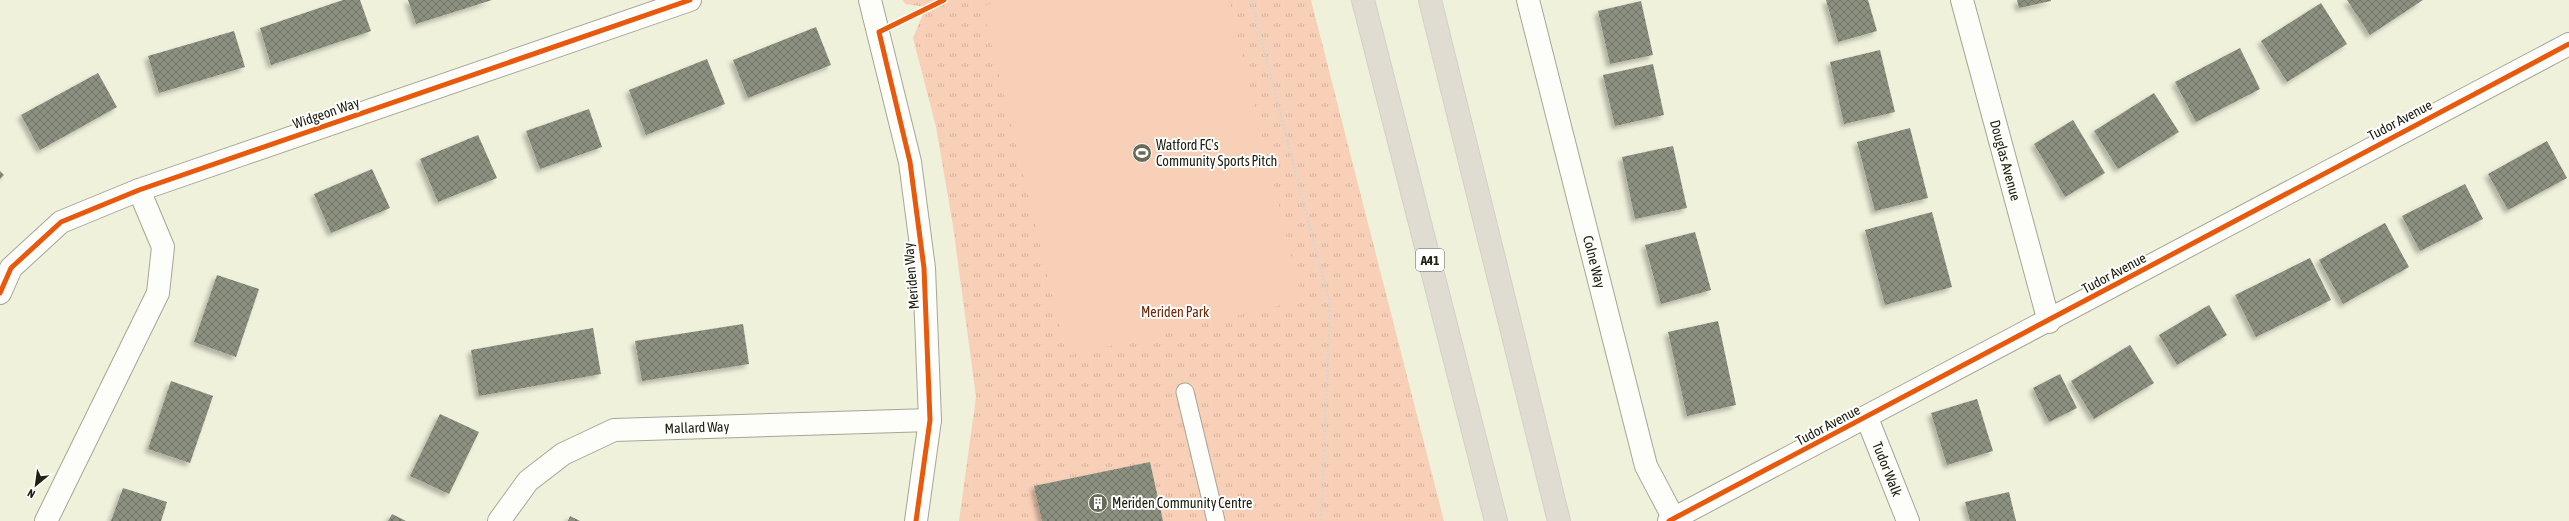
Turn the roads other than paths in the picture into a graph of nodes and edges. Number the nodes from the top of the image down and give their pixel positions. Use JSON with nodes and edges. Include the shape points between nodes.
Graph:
{"nodes":[{"id":1,"x":690,"y":0,"type":"edge"},
{"id":2,"x":870,"y":0,"type":"edge"},
{"id":3,"x":1363,"y":0,"type":"edge"},
{"id":4,"x":1430,"y":0,"type":"edge"},
{"id":5,"x":1528,"y":0,"type":"edge"},
{"id":6,"x":1962,"y":0,"type":"edge"},
{"id":7,"x":2569,"y":44,"type":"edge"},
{"id":8,"x":139,"y":190,"type":"junction"},
{"id":9,"x":0,"y":293,"type":"edge"},
{"id":10,"x":2049,"y":322,"type":"junction"},
{"id":11,"x":1185,"y":392,"type":"dead end"},
{"id":12,"x":1867,"y":418,"type":"junction"},
{"id":13,"x":930,"y":420,"type":"junction"},
{"id":14,"x":1672,"y":520,"type":"edge"},
{"id":15,"x":46,"y":521,"type":"edge"},
{"id":16,"x":499,"y":521,"type":"edge"},
{"id":17,"x":916,"y":521,"type":"edge"},
{"id":18,"x":1216,"y":521,"type":"edge"},
{"id":19,"x":1496,"y":521,"type":"edge"},
{"id":20,"x":1559,"y":521,"type":"edge"},
{"id":21,"x":1908,"y":521,"type":"edge"}],
"edges":[{"from":1,"to":8,"type":"street","name":"Widgeon Way"},
{"from":2,"to":13,"type":"street","name":"Meriden Way","via":[[910,162],[924,268]]},
{"from":3,"to":19,"type":"highway","number":"A41"},
{"from":4,"to":20,"type":"highway"},
{"from":5,"to":14,"type":"street","name":"Colne Way","via":[[1646,466]]},
{"from":6,"to":10,"type":"street","name":"Douglas Avenue"},
{"from":7,"to":10,"type":"street","name":"Tudor Avenue"},
{"from":8,"to":9,"type":"street","name":"Widgeon Way","via":[[61,222],[11,268]]},
{"from":8,"to":15,"type":"street","via":[[163,247],[158,294]]},
{"from":10,"to":12,"type":"street","name":"Tudor Avenue"},
{"from":11,"to":18,"type":"lane"},
{"from":12,"to":14,"type":"street","name":"Tudor Avenue"},
{"from":12,"to":21,"type":"street","name":"Tudor Walk"},
{"from":13,"to":16,"type":"street","name":"Mallard Way","via":[[614,430],[557,458],[528,481]]},
{"from":13,"to":17,"type":"street","name":"Meriden Way"}]}
